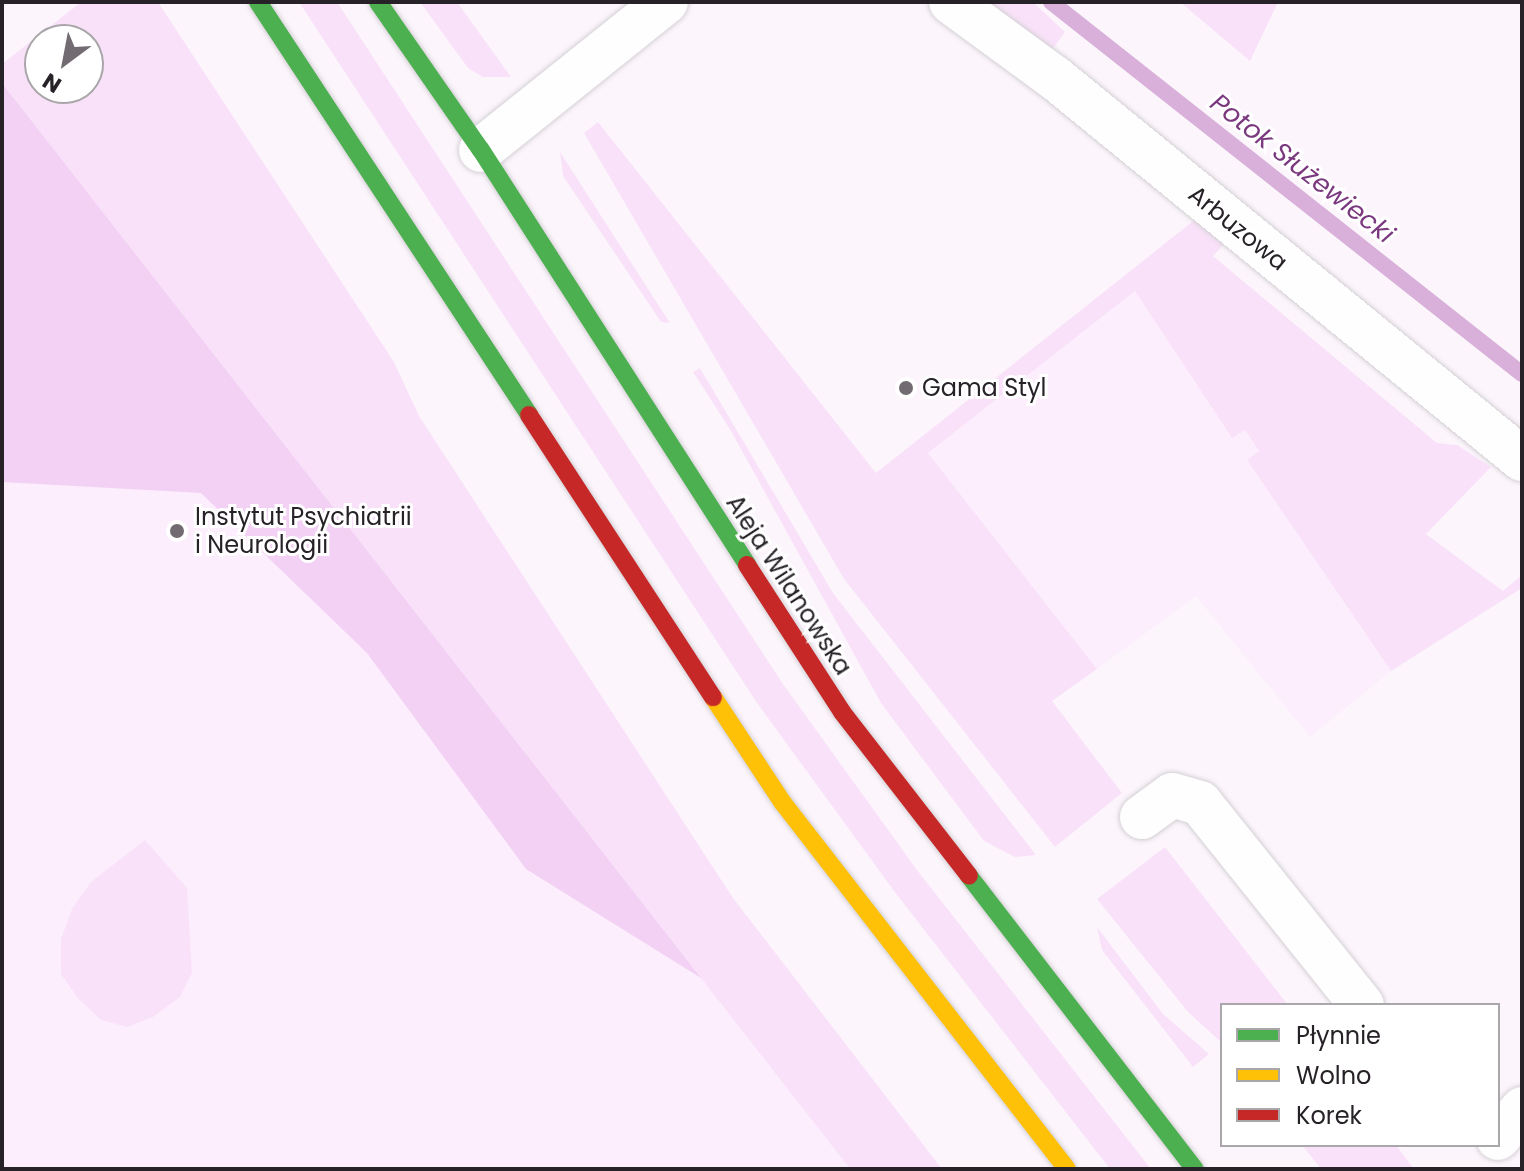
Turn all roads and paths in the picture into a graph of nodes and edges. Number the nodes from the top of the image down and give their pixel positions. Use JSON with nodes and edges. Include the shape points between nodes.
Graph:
{"nodes":[{"id":1,"x":258,"y":2,"type":"edge"},
{"id":2,"x":378,"y":2,"type":"edge"},
{"id":3,"x":666,"y":2,"type":"edge"},
{"id":4,"x":951,"y":2,"type":"edge"},
{"id":5,"x":481,"y":150,"type":"junction"},
{"id":6,"x":1522,"y":459,"type":"edge"},
{"id":7,"x":1142,"y":817,"type":"dead end"},
{"id":8,"x":1360,"y":1003,"type":"edge"},
{"id":9,"x":1522,"y":1109,"type":"edge"},
{"id":10,"x":1500,"y":1136,"type":"edge"},
{"id":11,"x":1067,"y":1169,"type":"edge"},
{"id":12,"x":1195,"y":1169,"type":"edge"}],
"edges":[{"from":1,"to":11,"type":"main road","via":[[783,803]]},
{"from":2,"to":5,"type":"main road","name":"Aleja Wilanowska"},
{"from":3,"to":5,"type":"street"},
{"from":4,"to":6,"type":"street","name":"Arbuzowa","via":[[1055,78]]},
{"from":5,"to":12,"type":"main road","name":"Aleja Wilanowska","via":[[842,712]]},
{"from":7,"to":8,"type":"street","via":[[1172,795],[1200,803]]},
{"from":9,"to":10,"type":"street"}]}
